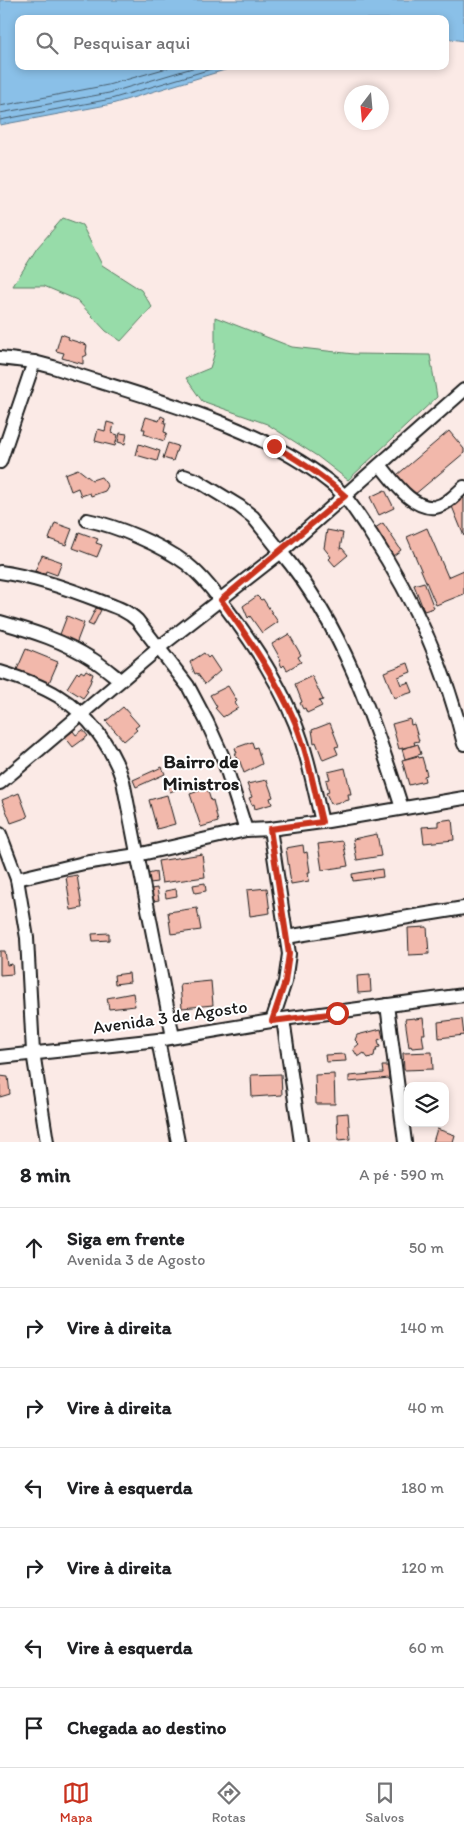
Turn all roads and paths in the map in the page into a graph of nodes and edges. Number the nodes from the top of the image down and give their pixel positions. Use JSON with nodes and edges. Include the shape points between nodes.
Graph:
{"nodes":[{"id":1,"x":0,"y":358,"type":"edge"},
{"id":2,"x":34,"y":362,"type":"junction"},
{"id":3,"x":464,"y":390,"type":"edge"},
{"id":4,"x":0,"y":462,"type":"edge"},
{"id":5,"x":380,"y":465,"type":"junction"},
{"id":6,"x":184,"y":476,"type":"dead end"},
{"id":7,"x":464,"y":487,"type":"edge"},
{"id":8,"x":345,"y":496,"type":"junction"},
{"id":9,"x":87,"y":520,"type":"dead end"},
{"id":10,"x":281,"y":552,"type":"junction"},
{"id":11,"x":0,"y":572,"type":"edge"},
{"id":12,"x":221,"y":600,"type":"junction"},
{"id":13,"x":0,"y":622,"type":"edge"},
{"id":14,"x":158,"y":648,"type":"junction"},
{"id":15,"x":0,"y":672,"type":"edge"},
{"id":16,"x":120,"y":680,"type":"junction"},
{"id":17,"x":81,"y":714,"type":"junction"},
{"id":18,"x":464,"y":744,"type":"edge"},
{"id":19,"x":0,"y":783,"type":"edge"},
{"id":20,"x":464,"y":798,"type":"edge"},
{"id":21,"x":402,"y":808,"type":"junction"},
{"id":22,"x":322,"y":822,"type":"junction"},
{"id":23,"x":270,"y":829,"type":"junction"},
{"id":24,"x":246,"y":830,"type":"junction"},
{"id":25,"x":0,"y":834,"type":"edge"},
{"id":26,"x":137,"y":855,"type":"junction"},
{"id":27,"x":17,"y":879,"type":"junction"},
{"id":28,"x":464,"y":908,"type":"edge"},
{"id":29,"x":286,"y":937,"type":"junction"},
{"id":30,"x":464,"y":994,"type":"edge"},
{"id":31,"x":388,"y":1005,"type":"junction"},
{"id":32,"x":277,"y":1020,"type":"junction"},
{"id":33,"x":173,"y":1037,"type":"junction"},
{"id":34,"x":158,"y":1040,"type":"junction"},
{"id":35,"x":33,"y":1052,"type":"junction"},
{"id":36,"x":0,"y":1057,"type":"edge"},
{"id":37,"x":47,"y":1142,"type":"edge"},
{"id":38,"x":178,"y":1142,"type":"edge"},
{"id":39,"x":301,"y":1142,"type":"edge"},
{"id":40,"x":406,"y":1142,"type":"edge"}],
"edges":[{"from":1,"to":2,"type":"street"},
{"from":2,"to":4,"type":"street"},
{"from":2,"to":8,"type":"street","via":[[243,431],[296,458]]},
{"from":3,"to":5,"type":"street"},
{"from":5,"to":7,"type":"street","via":[[413,501],[425,506],[443,504]]},
{"from":5,"to":8,"type":"street"},
{"from":6,"to":10,"type":"street","via":[[239,506],[253,517]]},
{"from":8,"to":10,"type":"street"},
{"from":8,"to":18,"type":"street","via":[[388,560],[437,655]]},
{"from":9,"to":12,"type":"street","via":[[107,524],[165,551],[186,564]]},
{"from":10,"to":12,"type":"street"},
{"from":10,"to":21,"type":"street","via":[[320,606],[352,665]]},
{"from":11,"to":14,"type":"street","via":[[32,577],[131,614]]},
{"from":12,"to":14,"type":"street"},
{"from":12,"to":22,"type":"street","via":[[273,678],[295,723]]},
{"from":13,"to":16,"type":"street","via":[[64,644],[92,659]]},
{"from":14,"to":16,"type":"street"},
{"from":14,"to":24,"type":"street","via":[[188,686],[207,722],[222,755]]},
{"from":15,"to":17,"type":"street","via":[[45,689]]},
{"from":16,"to":17,"type":"street"},
{"from":17,"to":19,"type":"street"},
{"from":17,"to":26,"type":"street","via":[[100,736],[119,769]]},
{"from":20,"to":21,"type":"street"},
{"from":21,"to":22,"type":"street"},
{"from":22,"to":23,"type":"street"},
{"from":23,"to":24,"type":"street"},
{"from":23,"to":29,"type":"street"},
{"from":24,"to":26,"type":"street"},
{"from":25,"to":27,"type":"street"},
{"from":26,"to":27,"type":"street","via":[[84,863]]},
{"from":26,"to":33,"type":"street"},
{"from":27,"to":35,"type":"street","via":[[27,938]]},
{"from":28,"to":29,"type":"street"},
{"from":29,"to":32,"type":"street","via":[[288,968]]},
{"from":30,"to":31,"type":"street","name":"Avenida 3 de Agosto"},
{"from":31,"to":32,"type":"street","name":"Avenida 3 de Agosto"},
{"from":31,"to":40,"type":"street"},
{"from":32,"to":33,"type":"street","name":"Avenida 3 de Agosto"},
{"from":32,"to":39,"type":"street"},
{"from":33,"to":34,"type":"street","name":"Avenida 3 de Agosto"},
{"from":34,"to":35,"type":"street","name":"Avenida 3 de Agosto"},
{"from":34,"to":38,"type":"street"},
{"from":35,"to":36,"type":"street","name":"Avenida 3 de Agosto"},
{"from":35,"to":37,"type":"street"}]}
